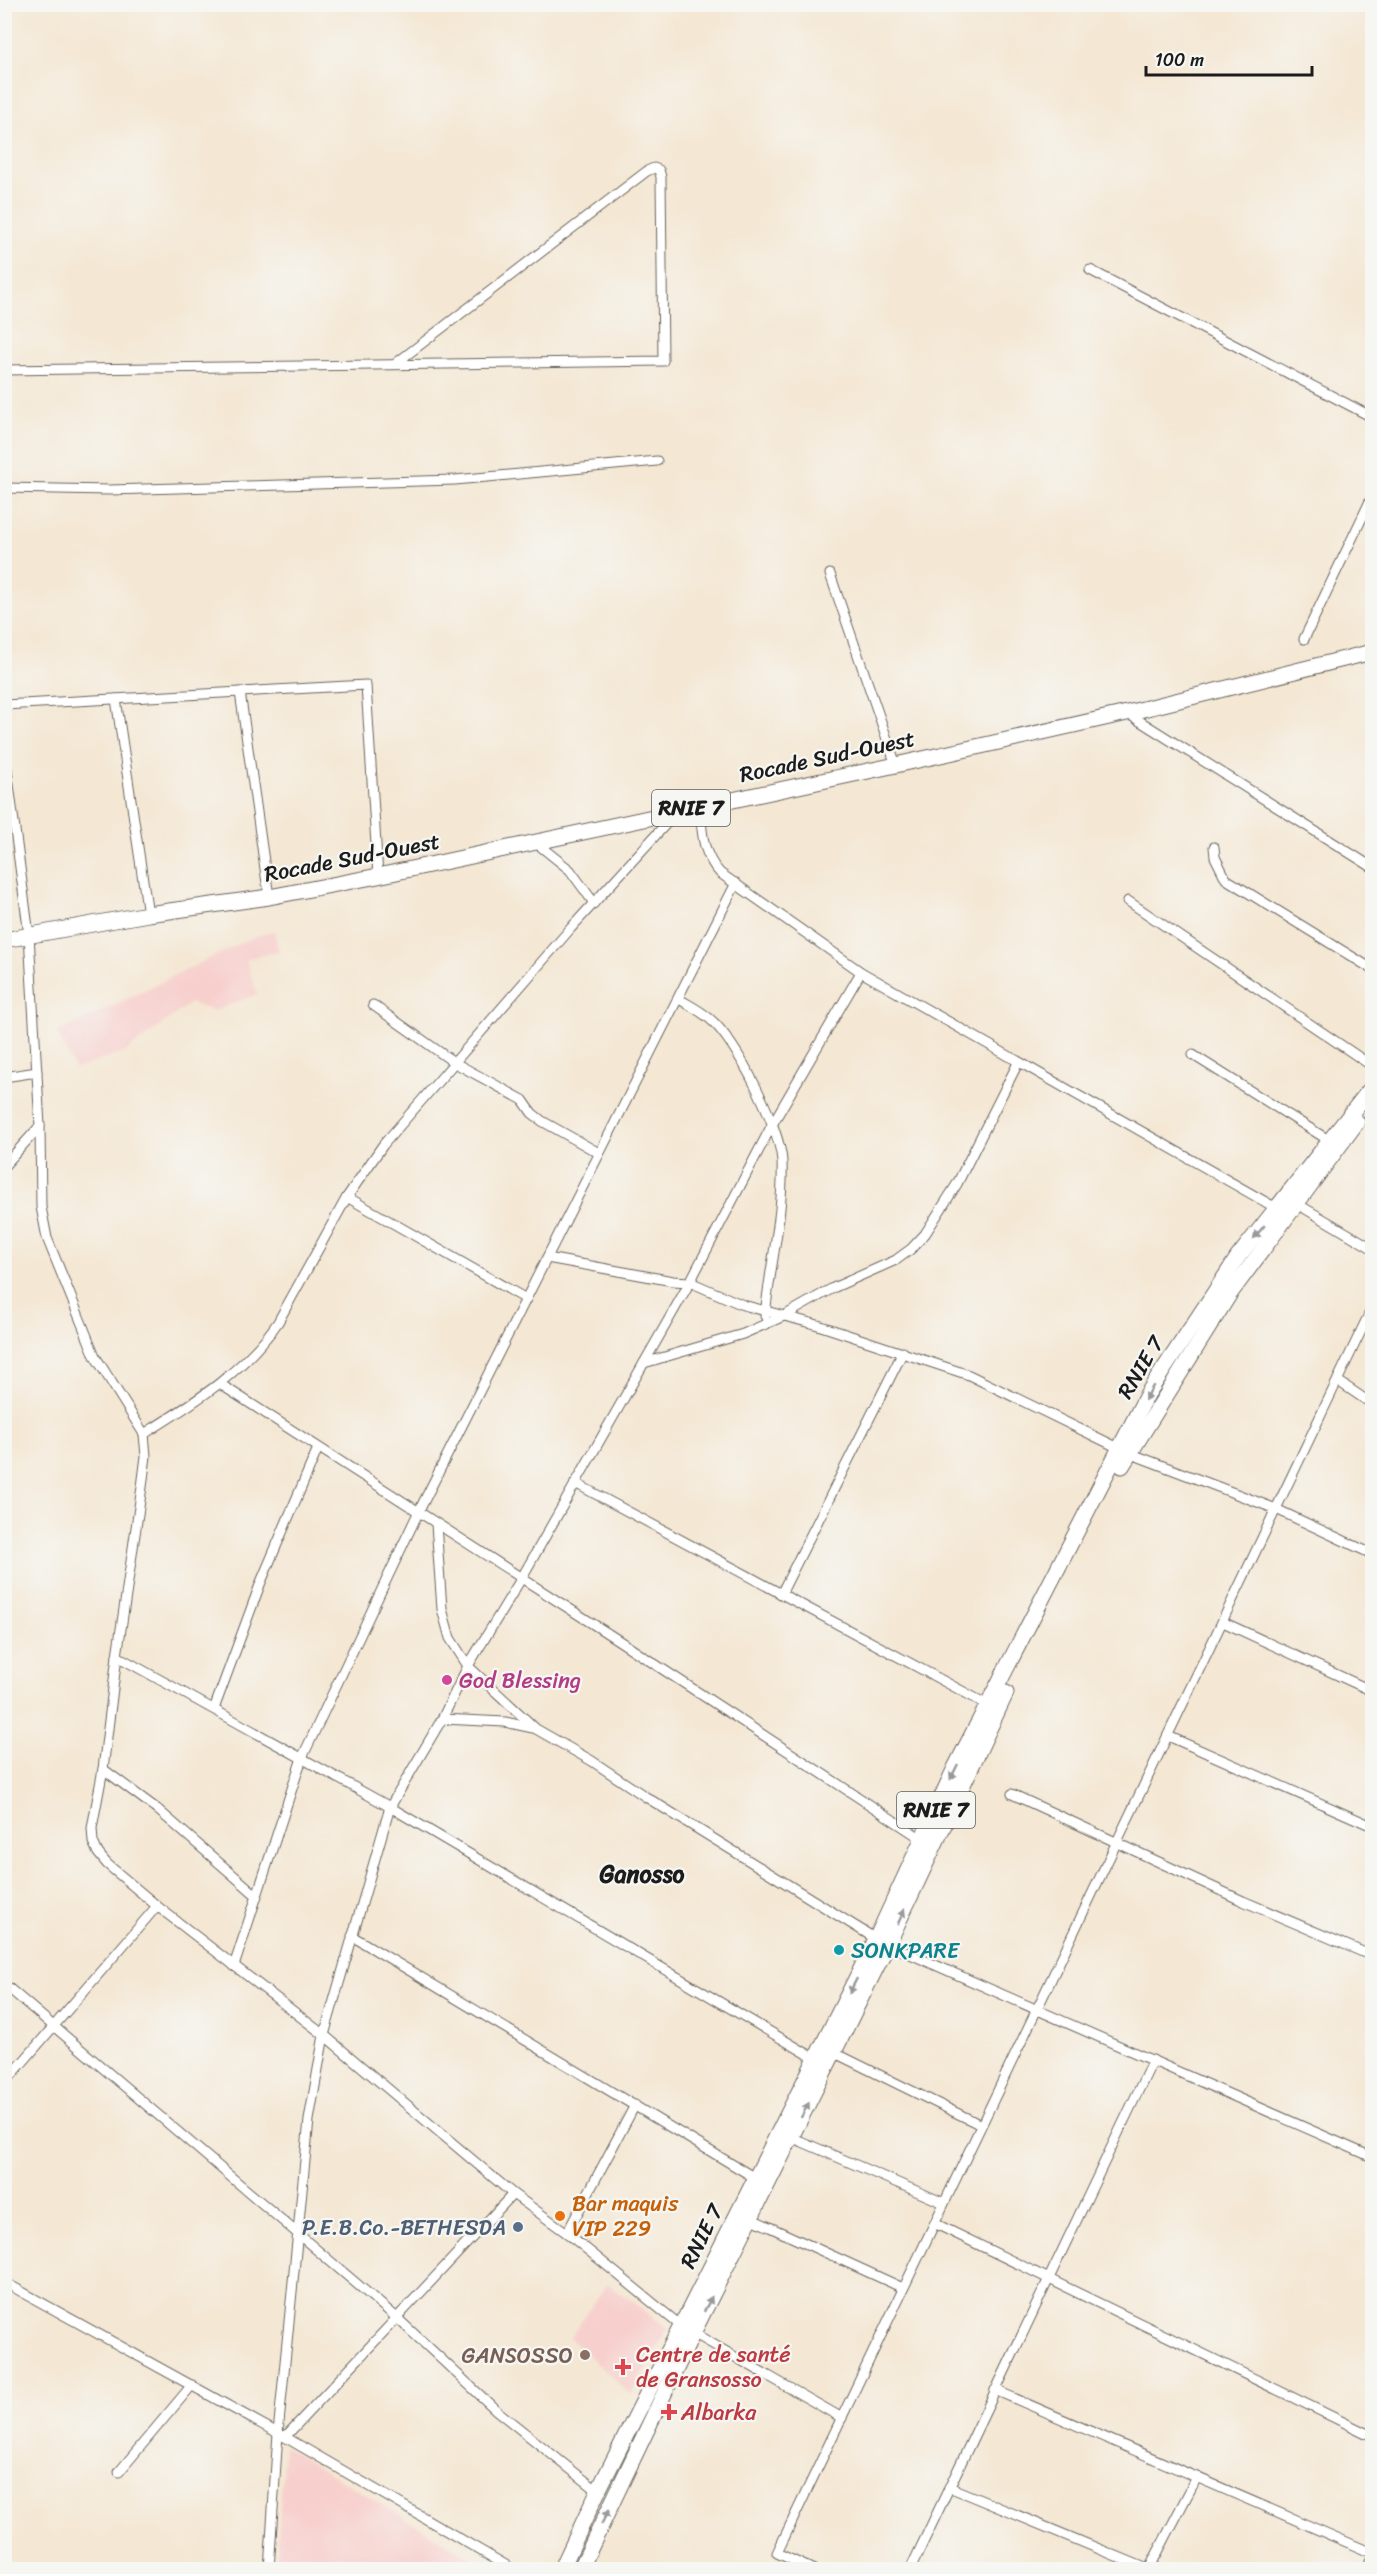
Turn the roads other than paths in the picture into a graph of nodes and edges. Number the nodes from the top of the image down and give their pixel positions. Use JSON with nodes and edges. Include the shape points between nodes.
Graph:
{"nodes":[{"id":1,"x":1090,"y":270,"type":"dead end"},
{"id":2,"x":395,"y":364,"type":"junction"},
{"id":3,"x":4,"y":370,"type":"edge"},
{"id":4,"x":1372,"y":417,"type":"edge"},
{"id":5,"x":657,"y":461,"type":"dead end"},
{"id":6,"x":4,"y":488,"type":"edge"},
{"id":7,"x":1372,"y":497,"type":"edge"},
{"id":8,"x":830,"y":574,"type":"dead end"},
{"id":9,"x":1304,"y":639,"type":"dead end"},
{"id":10,"x":1368,"y":656,"type":"edge"},
{"id":11,"x":240,"y":692,"type":"junction"},
{"id":12,"x":116,"y":699,"type":"junction"},
{"id":13,"x":4,"y":705,"type":"edge"},
{"id":14,"x":1127,"y":713,"type":"junction"},
{"id":15,"x":4,"y":747,"type":"edge"},
{"id":16,"x":897,"y":765,"type":"junction"},
{"id":17,"x":700,"y":807,"type":"junction"},
{"id":18,"x":678,"y":810,"type":"junction"},
{"id":19,"x":535,"y":842,"type":"junction"},
{"id":20,"x":1214,"y":848,"type":"dead end"},
{"id":21,"x":1372,"y":867,"type":"edge"},
{"id":22,"x":378,"y":876,"type":"junction"},
{"id":23,"x":736,"y":883,"type":"junction"},
{"id":24,"x":269,"y":897,"type":"junction"},
{"id":25,"x":1128,"y":901,"type":"dead end"},
{"id":26,"x":594,"y":903,"type":"junction"},
{"id":27,"x":148,"y":914,"type":"junction"},
{"id":28,"x":29,"y":936,"type":"junction"},
{"id":29,"x":4,"y":940,"type":"edge"},
{"id":30,"x":1372,"y":969,"type":"edge"},
{"id":31,"x":861,"y":972,"type":"junction"},
{"id":32,"x":679,"y":999,"type":"junction"},
{"id":33,"x":373,"y":1005,"type":"dead end"},
{"id":34,"x":1193,"y":1055,"type":"dead end"},
{"id":35,"x":455,"y":1063,"type":"junction"},
{"id":36,"x":1018,"y":1063,"type":"junction"},
{"id":37,"x":1372,"y":1066,"type":"edge"},
{"id":38,"x":37,"y":1072,"type":"junction"},
{"id":39,"x":4,"y":1077,"type":"edge"},
{"id":40,"x":1372,"y":1087,"type":"edge"},
{"id":41,"x":1372,"y":1102,"type":"edge"},
{"id":42,"x":773,"y":1123,"type":"junction"},
{"id":43,"x":40,"y":1126,"type":"junction"},
{"id":44,"x":1330,"y":1141,"type":"junction"},
{"id":45,"x":599,"y":1154,"type":"junction"},
{"id":46,"x":4,"y":1166,"type":"edge"},
{"id":47,"x":347,"y":1197,"type":"junction"},
{"id":48,"x":1287,"y":1204,"type":"junction"},
{"id":49,"x":1372,"y":1248,"type":"edge"},
{"id":50,"x":547,"y":1258,"type":"junction"},
{"id":51,"x":690,"y":1282,"type":"junction"},
{"id":52,"x":526,"y":1299,"type":"junction"},
{"id":53,"x":1372,"y":1308,"type":"edge"},
{"id":54,"x":766,"y":1311,"type":"junction"},
{"id":55,"x":784,"y":1316,"type":"junction"},
{"id":56,"x":764,"y":1325,"type":"junction"},
{"id":57,"x":903,"y":1352,"type":"junction"},
{"id":58,"x":644,"y":1363,"type":"junction"},
{"id":59,"x":1338,"y":1381,"type":"junction"},
{"id":60,"x":220,"y":1384,"type":"junction"},
{"id":61,"x":1372,"y":1404,"type":"edge"},
{"id":62,"x":144,"y":1434,"type":"junction"},
{"id":63,"x":318,"y":1448,"type":"junction"},
{"id":64,"x":1125,"y":1450,"type":"junction"},
{"id":65,"x":575,"y":1483,"type":"junction"},
{"id":66,"x":1276,"y":1509,"type":"junction"},
{"id":67,"x":418,"y":1513,"type":"junction"},
{"id":68,"x":436,"y":1524,"type":"junction"},
{"id":69,"x":1372,"y":1554,"type":"edge"},
{"id":70,"x":521,"y":1579,"type":"junction"},
{"id":71,"x":781,"y":1593,"type":"junction"},
{"id":72,"x":1223,"y":1622,"type":"junction"},
{"id":73,"x":117,"y":1656,"type":"junction"},
{"id":74,"x":468,"y":1666,"type":"junction"},
{"id":75,"x":1372,"y":1691,"type":"edge"},
{"id":76,"x":988,"y":1706,"type":"junction"},
{"id":77,"x":214,"y":1709,"type":"junction"},
{"id":78,"x":442,"y":1719,"type":"junction"},
{"id":79,"x":536,"y":1729,"type":"junction"},
{"id":80,"x":1168,"y":1736,"type":"junction"},
{"id":81,"x":302,"y":1758,"type":"junction"},
{"id":82,"x":104,"y":1769,"type":"junction"},
{"id":83,"x":1012,"y":1794,"type":"dead end"},
{"id":84,"x":390,"y":1807,"type":"junction"},
{"id":85,"x":1372,"y":1826,"type":"edge"},
{"id":86,"x":922,"y":1839,"type":"junction"},
{"id":87,"x":1116,"y":1843,"type":"junction"},
{"id":88,"x":255,"y":1894,"type":"junction"},
{"id":89,"x":158,"y":1906,"type":"junction"},
{"id":90,"x":352,"y":1936,"type":"junction"},
{"id":91,"x":882,"y":1942,"type":"junction"},
{"id":92,"x":1372,"y":1944,"type":"edge"},
{"id":93,"x":1370,"y":1955,"type":"edge"},
{"id":94,"x":234,"y":1966,"type":"junction"},
{"id":95,"x":4,"y":1984,"type":"edge"},
{"id":96,"x":1036,"y":2010,"type":"junction"},
{"id":97,"x":53,"y":2028,"type":"junction"},
{"id":98,"x":324,"y":2035,"type":"junction"},
{"id":99,"x":835,"y":2053,"type":"junction"},
{"id":100,"x":816,"y":2059,"type":"junction"},
{"id":101,"x":1153,"y":2060,"type":"junction"},
{"id":102,"x":4,"y":2084,"type":"edge"},
{"id":103,"x":634,"y":2105,"type":"junction"},
{"id":104,"x":981,"y":2125,"type":"junction"},
{"id":105,"x":791,"y":2137,"type":"junction"},
{"id":106,"x":1372,"y":2157,"type":"edge"},
{"id":107,"x":755,"y":2178,"type":"junction"},
{"id":108,"x":513,"y":2194,"type":"junction"},
{"id":109,"x":944,"y":2203,"type":"junction"},
{"id":110,"x":752,"y":2219,"type":"junction"},
{"id":111,"x":936,"y":2224,"type":"junction"},
{"id":112,"x":296,"y":2232,"type":"junction"},
{"id":113,"x":567,"y":2233,"type":"junction"},
{"id":114,"x":1049,"y":2279,"type":"junction"},
{"id":115,"x":4,"y":2283,"type":"edge"},
{"id":116,"x":903,"y":2288,"type":"junction"},
{"id":117,"x":397,"y":2318,"type":"junction"},
{"id":118,"x":687,"y":2330,"type":"junction"},
{"id":119,"x":192,"y":2385,"type":"junction"},
{"id":120,"x":995,"y":2390,"type":"junction"},
{"id":121,"x":842,"y":2418,"type":"junction"},
{"id":122,"x":281,"y":2435,"type":"junction"},
{"id":123,"x":1372,"y":2436,"type":"edge"},
{"id":124,"x":119,"y":2472,"type":"dead end"},
{"id":125,"x":1197,"y":2477,"type":"junction"},
{"id":126,"x":949,"y":2487,"type":"junction"},
{"id":127,"x":598,"y":2491,"type":"junction"},
{"id":128,"x":1372,"y":2555,"type":"edge"},
{"id":129,"x":1150,"y":2569,"type":"edge"},
{"id":130,"x":269,"y":2570,"type":"edge"},
{"id":131,"x":514,"y":2570,"type":"edge"},
{"id":132,"x":561,"y":2570,"type":"edge"},
{"id":133,"x":580,"y":2570,"type":"edge"},
{"id":134,"x":814,"y":2570,"type":"edge"},
{"id":135,"x":910,"y":2570,"type":"edge"},
{"id":136,"x":1367,"y":2570,"type":"edge"}],
"edges":[{"from":1,"to":4,"type":"street"},
{"from":2,"to":2,"type":"street","via":[[647,171],[659,170],[663,361]]},
{"from":2,"to":3,"type":"street"},
{"from":5,"to":6,"type":"street","via":[[455,480],[110,490]]},
{"from":7,"to":9,"type":"street"},
{"from":8,"to":16,"type":"street"},
{"from":10,"to":14,"type":"main road","name":"Rocade Sud-Ouest","number":"RNIE 7"},
{"from":11,"to":12,"type":"street"},
{"from":11,"to":22,"type":"street","via":[[366,686]]},
{"from":11,"to":24,"type":"street"},
{"from":12,"to":13,"type":"street"},
{"from":12,"to":27,"type":"street"},
{"from":14,"to":16,"type":"main road","name":"Rocade Sud-Ouest","number":"RNIE 7"},
{"from":14,"to":21,"type":"street"},
{"from":15,"to":28,"type":"street"},
{"from":16,"to":17,"type":"main road","name":"Rocade Sud-Ouest","number":"RNIE 7"},
{"from":17,"to":18,"type":"main road","name":"Rocade Sud-Ouest","number":"RNIE 7"},
{"from":17,"to":23,"type":"street","via":[[705,851],[712,864]]},
{"from":18,"to":19,"type":"main road","name":"Rocade Sud-Ouest","number":"RNIE 7"},
{"from":18,"to":26,"type":"street"},
{"from":19,"to":22,"type":"main road","name":"Rocade Sud-Ouest","number":"RNIE 7"},
{"from":19,"to":26,"type":"street","via":[[570,870]]},
{"from":20,"to":30,"type":"street","via":[[1227,879]]},
{"from":22,"to":24,"type":"main road","name":"Rocade Sud-Ouest","number":"RNIE 7"},
{"from":23,"to":31,"type":"street"},
{"from":23,"to":32,"type":"street"},
{"from":24,"to":27,"type":"main road","name":"Rocade Sud-Ouest","number":"RNIE 7"},
{"from":25,"to":37,"type":"street"},
{"from":26,"to":35,"type":"street"},
{"from":27,"to":28,"type":"main road","name":"Rocade Sud-Ouest","number":"RNIE 7"},
{"from":28,"to":29,"type":"main road","name":"Rocade Sud-Ouest","number":"RNIE 7"},
{"from":28,"to":38,"type":"street"},
{"from":31,"to":36,"type":"street"},
{"from":31,"to":42,"type":"street"},
{"from":32,"to":42,"type":"street","via":[[711,1019],[721,1031],[753,1081]]},
{"from":32,"to":45,"type":"street"},
{"from":33,"to":35,"type":"street"},
{"from":34,"to":44,"type":"street"},
{"from":35,"to":45,"type":"street","via":[[518,1097],[542,1121]]},
{"from":35,"to":47,"type":"street","via":[[383,1145]]},
{"from":36,"to":48,"type":"street"},
{"from":36,"to":55,"type":"street","via":[[957,1184],[925,1234],[896,1260],[832,1288]]},
{"from":38,"to":39,"type":"street"},
{"from":38,"to":43,"type":"street"},
{"from":40,"to":44,"type":"main road","name":"RNIE 7","number":"RNIE 7"},
{"from":41,"to":48,"type":"main road","name":"RNIE 7","number":"RNIE 7"},
{"from":42,"to":51,"type":"street"},
{"from":42,"to":54,"type":"street","via":[[782,1161]]},
{"from":43,"to":46,"type":"street"},
{"from":43,"to":62,"type":"street","via":[[41,1207],[46,1238],[95,1356]]},
{"from":44,"to":48,"type":"main road","name":"RNIE 7","number":"RNIE 7"},
{"from":45,"to":50,"type":"street"},
{"from":47,"to":52,"type":"street"},
{"from":47,"to":60,"type":"street","via":[[278,1322],[258,1349]]},
{"from":48,"to":49,"type":"street"},
{"from":48,"to":64,"type":"main road","name":"RNIE 7","number":"RNIE 7","via":[[1238,1257],[1191,1327],[1148,1394]]},
{"from":50,"to":51,"type":"street"},
{"from":50,"to":52,"type":"street"},
{"from":51,"to":54,"type":"street"},
{"from":51,"to":58,"type":"street"},
{"from":52,"to":67,"type":"street"},
{"from":53,"to":59,"type":"street"},
{"from":54,"to":55,"type":"street"},
{"from":54,"to":56,"type":"street"},
{"from":55,"to":56,"type":"street"},
{"from":55,"to":57,"type":"street"},
{"from":56,"to":58,"type":"street"},
{"from":57,"to":64,"type":"street","via":[[969,1375]]},
{"from":57,"to":71,"type":"street"},
{"from":58,"to":65,"type":"street"},
{"from":59,"to":61,"type":"street"},
{"from":59,"to":66,"type":"street"},
{"from":60,"to":62,"type":"street"},
{"from":60,"to":63,"type":"street"},
{"from":62,"to":73,"type":"street","via":[[144,1476]]},
{"from":63,"to":67,"type":"street"},
{"from":63,"to":77,"type":"street","via":[[261,1582]]},
{"from":64,"to":66,"type":"street"},
{"from":64,"to":76,"type":"main road","name":"RNIE 7","number":"RNIE 7"},
{"from":91,"to":64,"type":"main road","name":"RNIE 7","number":"RNIE 7","one_way":true},
{"from":65,"to":70,"type":"street"},
{"from":65,"to":71,"type":"street"},
{"from":66,"to":69,"type":"street"},
{"from":66,"to":72,"type":"street"},
{"from":67,"to":68,"type":"street"},
{"from":67,"to":81,"type":"street"},
{"from":68,"to":70,"type":"street"},
{"from":68,"to":74,"type":"street","via":[[444,1624]]},
{"from":70,"to":74,"type":"street"},
{"from":70,"to":86,"type":"street"},
{"from":71,"to":76,"type":"street"},
{"from":72,"to":75,"type":"street"},
{"from":72,"to":80,"type":"street"},
{"from":73,"to":77,"type":"street"},
{"from":73,"to":82,"type":"street"},
{"from":74,"to":78,"type":"street"},
{"from":74,"to":79,"type":"street"},
{"from":76,"to":86,"type":"main road","name":"RNIE 7","number":"RNIE 7","one_way":true},
{"from":77,"to":81,"type":"street"},
{"from":78,"to":79,"type":"street","via":[[505,1722]]},
{"from":78,"to":84,"type":"street"},
{"from":79,"to":91,"type":"street"},
{"from":80,"to":85,"type":"street"},
{"from":80,"to":87,"type":"street"},
{"from":81,"to":84,"type":"street"},
{"from":81,"to":88,"type":"street"},
{"from":82,"to":88,"type":"street"},
{"from":82,"to":89,"type":"street","via":[[92,1828],[93,1842],[107,1864]]},
{"from":83,"to":87,"type":"street"},
{"from":84,"to":90,"type":"street"},
{"from":84,"to":100,"type":"street"},
{"from":86,"to":91,"type":"main road","name":"RNIE 7","number":"RNIE 7"},
{"from":87,"to":93,"type":"street"},
{"from":87,"to":96,"type":"street"},
{"from":88,"to":94,"type":"street"},
{"from":89,"to":94,"type":"street"},
{"from":89,"to":97,"type":"street"},
{"from":90,"to":98,"type":"street"},
{"from":90,"to":103,"type":"street"},
{"from":91,"to":96,"type":"street"},
{"from":91,"to":99,"type":"main road","name":"RNIE 7","number":"RNIE 7"},
{"from":91,"to":100,"type":"main road","name":"RNIE 7","number":"RNIE 7","one_way":true},
{"from":92,"to":93,"type":"street"},
{"from":94,"to":98,"type":"street"},
{"from":95,"to":97,"type":"street"},
{"from":96,"to":101,"type":"street"},
{"from":96,"to":104,"type":"street"},
{"from":97,"to":102,"type":"street"},
{"from":97,"to":112,"type":"street"},
{"from":98,"to":108,"type":"street"},
{"from":98,"to":112,"type":"street"},
{"from":99,"to":104,"type":"street"},
{"from":105,"to":99,"type":"main road","name":"RNIE 7","number":"RNIE 7","one_way":true},
{"from":100,"to":107,"type":"main road","name":"RNIE 7","number":"RNIE 7"},
{"from":101,"to":106,"type":"street"},
{"from":101,"to":114,"type":"street"},
{"from":103,"to":107,"type":"street"},
{"from":103,"to":113,"type":"street"},
{"from":104,"to":109,"type":"street"},
{"from":105,"to":109,"type":"street"},
{"from":105,"to":110,"type":"main road","name":"RNIE 7","number":"RNIE 7"},
{"from":107,"to":118,"type":"main road","name":"RNIE 7","number":"RNIE 7"},
{"from":108,"to":113,"type":"street"},
{"from":108,"to":117,"type":"street"},
{"from":109,"to":111,"type":"street"},
{"from":110,"to":116,"type":"street"},
{"from":118,"to":110,"type":"main road","name":"RNIE 7","number":"RNIE 7","one_way":true},
{"from":111,"to":114,"type":"street"},
{"from":111,"to":116,"type":"street"},
{"from":112,"to":117,"type":"street"},
{"from":112,"to":122,"type":"street"},
{"from":113,"to":118,"type":"street"},
{"from":114,"to":120,"type":"street"},
{"from":114,"to":123,"type":"street"},
{"from":115,"to":119,"type":"street"},
{"from":116,"to":121,"type":"street"},
{"from":117,"to":122,"type":"street"},
{"from":117,"to":127,"type":"street","via":[[496,2410]]},
{"from":118,"to":121,"type":"street"},
{"from":118,"to":127,"type":"main road","name":"RNIE 7","number":"RNIE 7"},
{"from":133,"to":118,"type":"main road","name":"RNIE 7","number":"RNIE 7","one_way":true},
{"from":119,"to":122,"type":"street"},
{"from":119,"to":124,"type":"street"},
{"from":120,"to":125,"type":"street"},
{"from":120,"to":126,"type":"street"},
{"from":121,"to":134,"type":"street","via":[[777,2553]]},
{"from":122,"to":130,"type":"street"},
{"from":122,"to":131,"type":"street"},
{"from":125,"to":128,"type":"street"},
{"from":125,"to":129,"type":"street"},
{"from":126,"to":129,"type":"street"},
{"from":126,"to":135,"type":"street"},
{"from":127,"to":132,"type":"main road","name":"RNIE 7","number":"RNIE 7"},
{"from":128,"to":136,"type":"street"}]}
